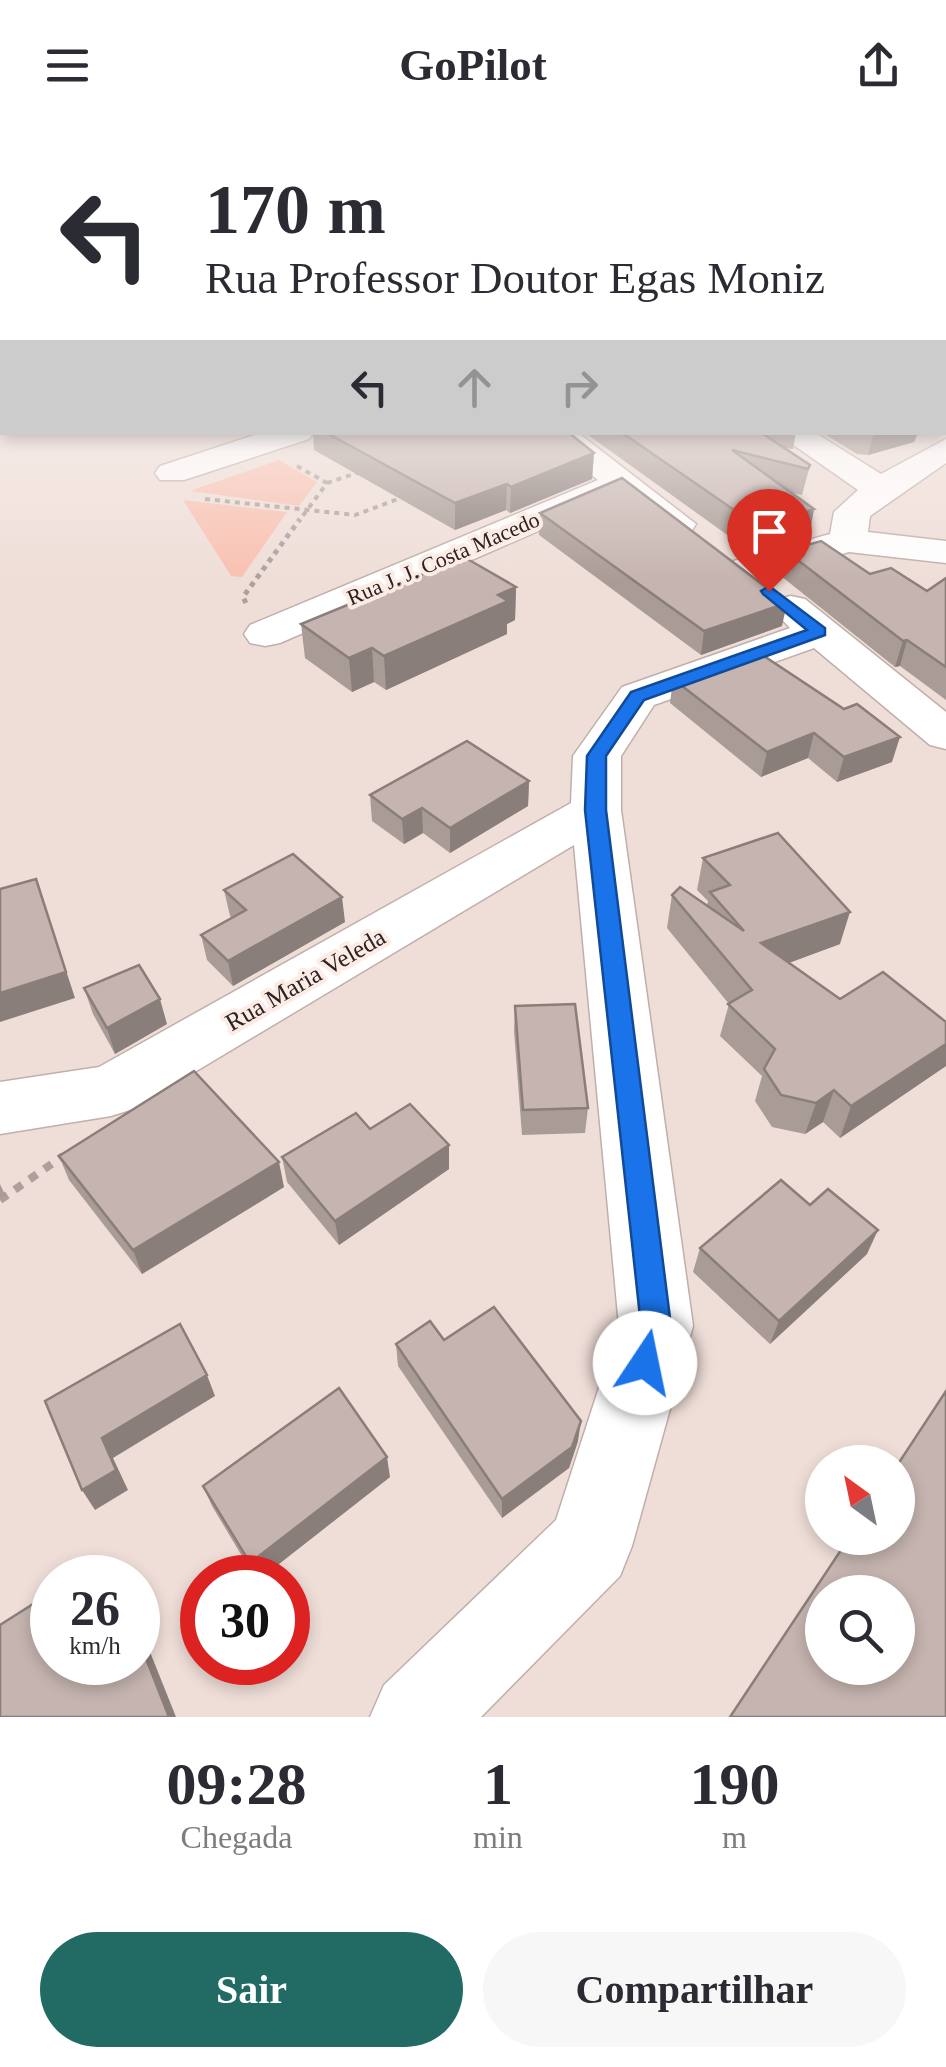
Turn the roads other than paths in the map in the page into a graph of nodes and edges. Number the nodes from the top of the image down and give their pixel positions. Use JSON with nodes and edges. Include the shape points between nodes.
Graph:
{"nodes":[{"id":1,"x":560,"y":435,"type":"edge"},
{"id":2,"x":796,"y":435,"type":"edge"},
{"id":3,"x":290,"y":446,"type":"edge"},
{"id":4,"x":946,"y":449,"type":"edge"},
{"id":5,"x":172,"y":473,"type":"road end"},
{"id":6,"x":621,"y":483,"type":"junction"},
{"id":7,"x":881,"y":489,"type":"junction"},
{"id":8,"x":848,"y":540,"type":"junction"},
{"id":9,"x":946,"y":552,"type":"edge"},
{"id":10,"x":744,"y":570,"type":"junction"},
{"id":11,"x":819,"y":632,"type":"junction"},
{"id":12,"x":264,"y":634,"type":"road end"},
{"id":13,"x":946,"y":735,"type":"edge"},
{"id":14,"x":596,"y":810,"type":"junction"},
{"id":15,"x":0,"y":1108,"type":"edge"},
{"id":16,"x":416,"y":1717,"type":"edge"}],
"edges":[{"from":1,"to":6,"type":"street"},
{"from":2,"to":7,"type":"street"},
{"from":3,"to":5,"type":"street"},
{"from":4,"to":7,"type":"street"},
{"from":6,"to":10,"type":"street"},
{"from":6,"to":12,"type":"street","name":"Rua J. J. Costa Macedo"},
{"from":7,"to":8,"type":"street","via":[[852,512]]},
{"from":8,"to":9,"type":"street"},
{"from":8,"to":10,"type":"street"},
{"from":10,"to":11,"type":"street"},
{"from":11,"to":13,"type":"street"},
{"from":11,"to":14,"type":"street","via":[[638,696],[596,756]]},
{"from":14,"to":15,"type":"street","name":"Rua Maria Veleda","via":[[111,1091]]},
{"from":14,"to":16,"type":"street","via":[[656,1326],[590,1546]]}]}
